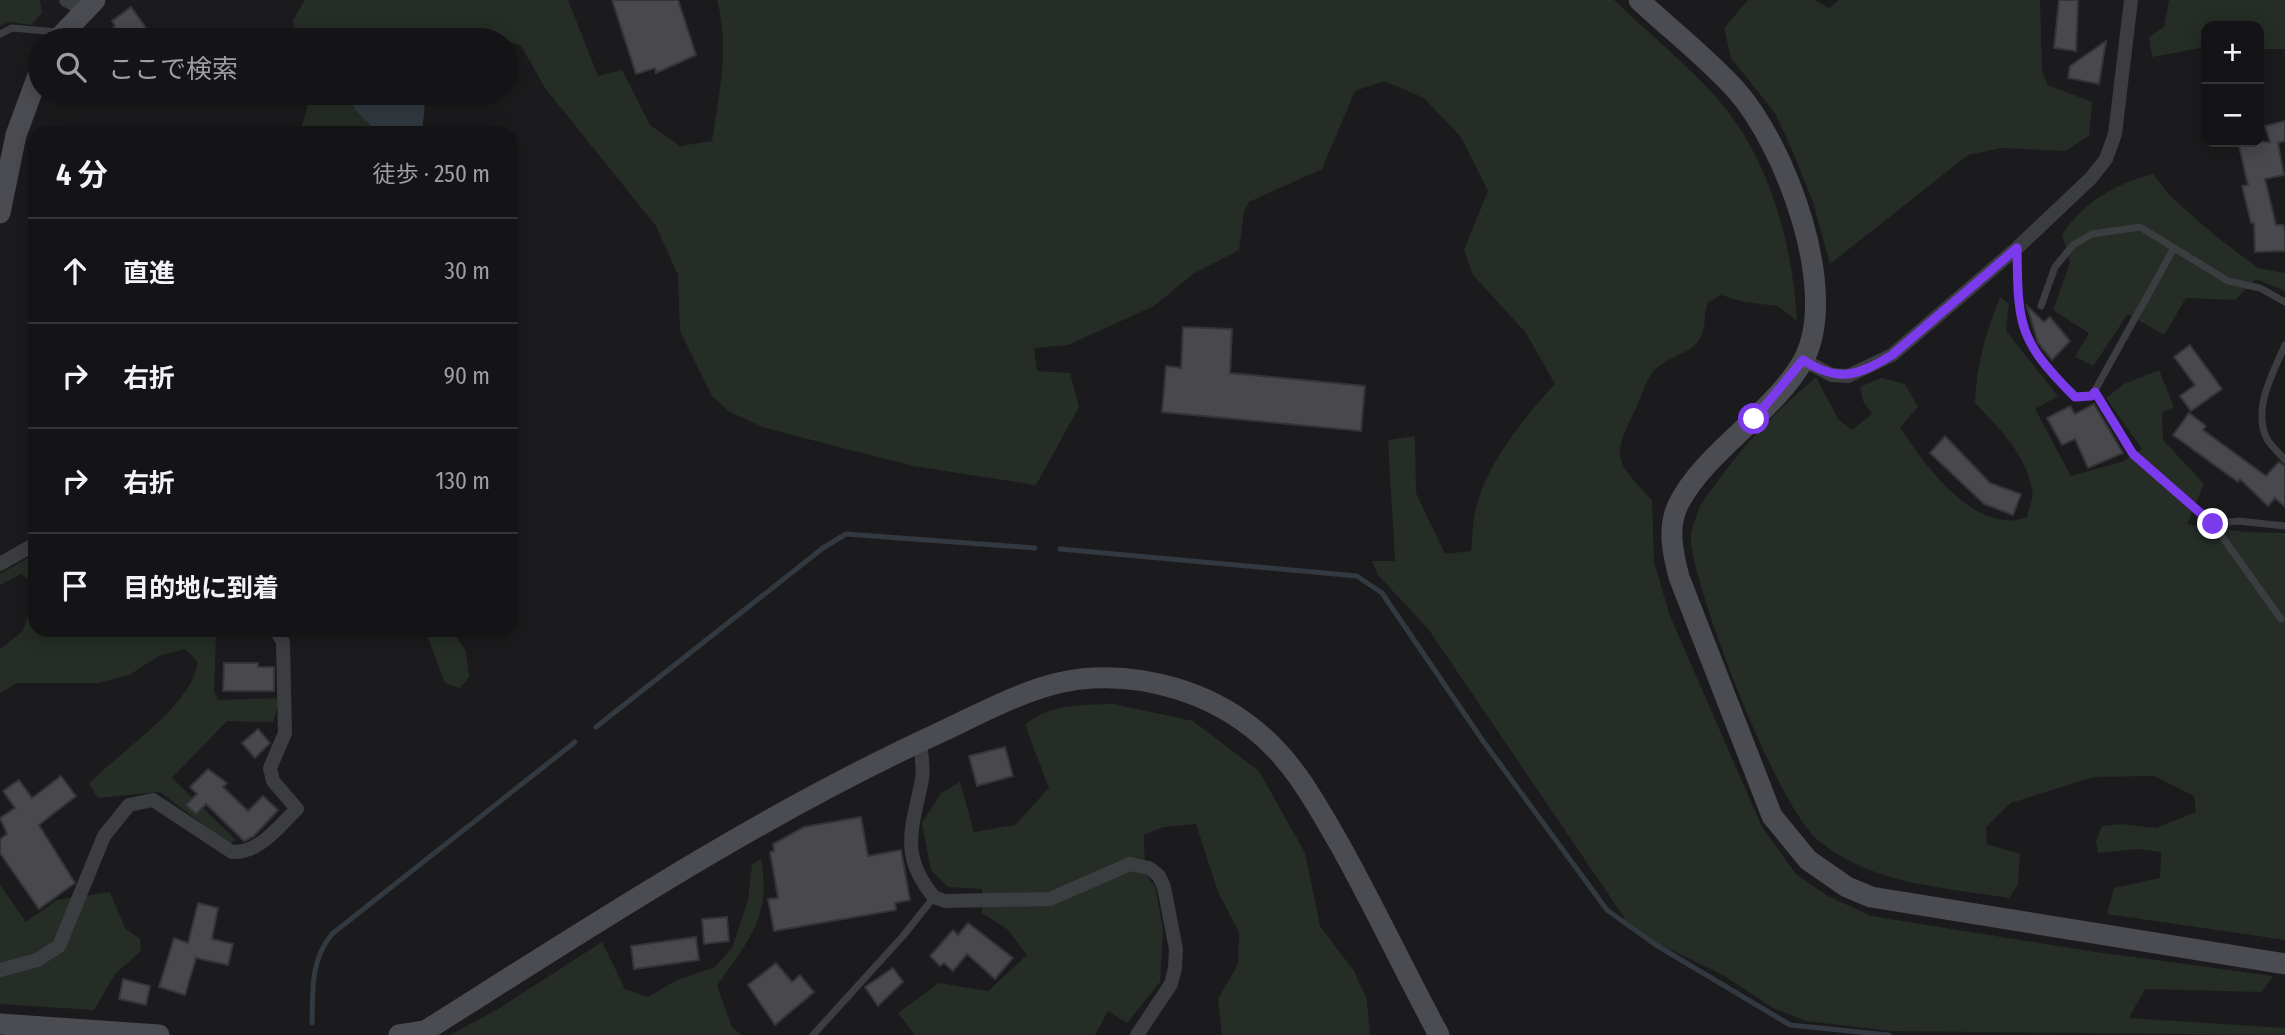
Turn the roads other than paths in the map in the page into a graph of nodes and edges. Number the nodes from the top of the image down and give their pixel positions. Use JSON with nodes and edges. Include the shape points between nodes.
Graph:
{"nodes":[{"id":1,"x":1639,"y":0,"type":"edge"},
{"id":2,"x":2131,"y":0,"type":"edge"},
{"id":3,"x":82,"y":3,"type":"edge"},
{"id":4,"x":65,"y":28,"type":"edge"},
{"id":5,"x":28,"y":31,"type":"edge"},
{"id":6,"x":0,"y":34,"type":"edge"},
{"id":7,"x":28,"y":102,"type":"edge"},
{"id":8,"x":0,"y":213,"type":"edge"},
{"id":9,"x":2017,"y":248,"type":"junction"},
{"id":10,"x":2174,"y":248,"type":"junction"},
{"id":11,"x":2285,"y":302,"type":"edge"},
{"id":12,"x":2041,"y":306,"type":"dead end"},
{"id":13,"x":2285,"y":345,"type":"edge"},
{"id":14,"x":1803,"y":360,"type":"junction"},
{"id":15,"x":2095,"y":392,"type":"junction"},
{"id":16,"x":2285,"y":460,"type":"edge"},
{"id":17,"x":2213,"y":524,"type":"junction"},
{"id":18,"x":2285,"y":526,"type":"edge"},
{"id":19,"x":28,"y":548,"type":"edge"},
{"id":20,"x":0,"y":564,"type":"edge"},
{"id":21,"x":2281,"y":619,"type":"dead end"},
{"id":22,"x":280,"y":637,"type":"edge"},
{"id":23,"x":920,"y":742,"type":"junction"},
{"id":24,"x":934,"y":897,"type":"junction"},
{"id":25,"x":2285,"y":964,"type":"edge"},
{"id":26,"x":0,"y":970,"type":"edge"},
{"id":27,"x":0,"y":1024,"type":"edge"},
{"id":28,"x":424,"y":1033,"type":"edge"},
{"id":29,"x":159,"y":1035,"type":"edge"},
{"id":30,"x":399,"y":1035,"type":"edge"},
{"id":31,"x":813,"y":1035,"type":"edge"},
{"id":32,"x":1137,"y":1035,"type":"edge"},
{"id":33,"x":1439,"y":1035,"type":"edge"}],
"edges":[{"from":1,"to":14,"type":"street","via":[[1737,91],[1768,135],[1788,178],[1816,280],[1817,311]]},
{"from":2,"to":9,"type":"street","via":[[2115,134],[2106,159],[2071,199]]},
{"from":3,"to":4,"type":"street"},
{"from":5,"to":6,"type":"lane","via":[[12,28]]},
{"from":7,"to":8,"type":"street","via":[[16,135]]},
{"from":9,"to":14,"type":"street","via":[[1874,366],[1848,376],[1832,375]]},
{"from":9,"to":15,"type":"lane","via":[[2018,314],[2026,338],[2075,397]]},
{"from":10,"to":11,"type":"lane","via":[[2228,281],[2260,288]]},
{"from":10,"to":12,"type":"lane","via":[[2140,227],[2092,234],[2066,251]]},
{"from":10,"to":15,"type":"lane"},
{"from":13,"to":16,"type":"lane","via":[[2263,396],[2267,439]]},
{"from":14,"to":25,"type":"street","via":[[1691,485],[1678,506],[1671,548],[1760,790],[1785,834],[1829,876],[1871,897]]},
{"from":15,"to":17,"type":"lane","via":[[2133,454]]},
{"from":17,"to":18,"type":"lane","via":[[2238,521]]},
{"from":17,"to":21,"type":"lane"},
{"from":19,"to":20,"type":"street"},
{"from":22,"to":26,"type":"street","via":[[285,733],[270,768],[273,781],[298,809],[258,847],[232,852],[153,800],[129,805],[104,836],[59,946],[37,960]]},
{"from":23,"to":24,"type":"street","via":[[923,776],[909,832],[917,870]]},
{"from":23,"to":28,"type":"street","via":[[724,846]]},
{"from":23,"to":33,"type":"street","via":[[1034,691],[1093,678],[1147,681],[1225,709],[1271,743],[1306,785]]},
{"from":24,"to":31,"type":"lane"},
{"from":24,"to":32,"type":"street","via":[[954,901],[1050,899],[1130,864],[1149,868],[1164,887],[1176,949],[1175,968],[1171,984]]},
{"from":27,"to":29,"type":"street"},
{"from":28,"to":30,"type":"street"}]}
